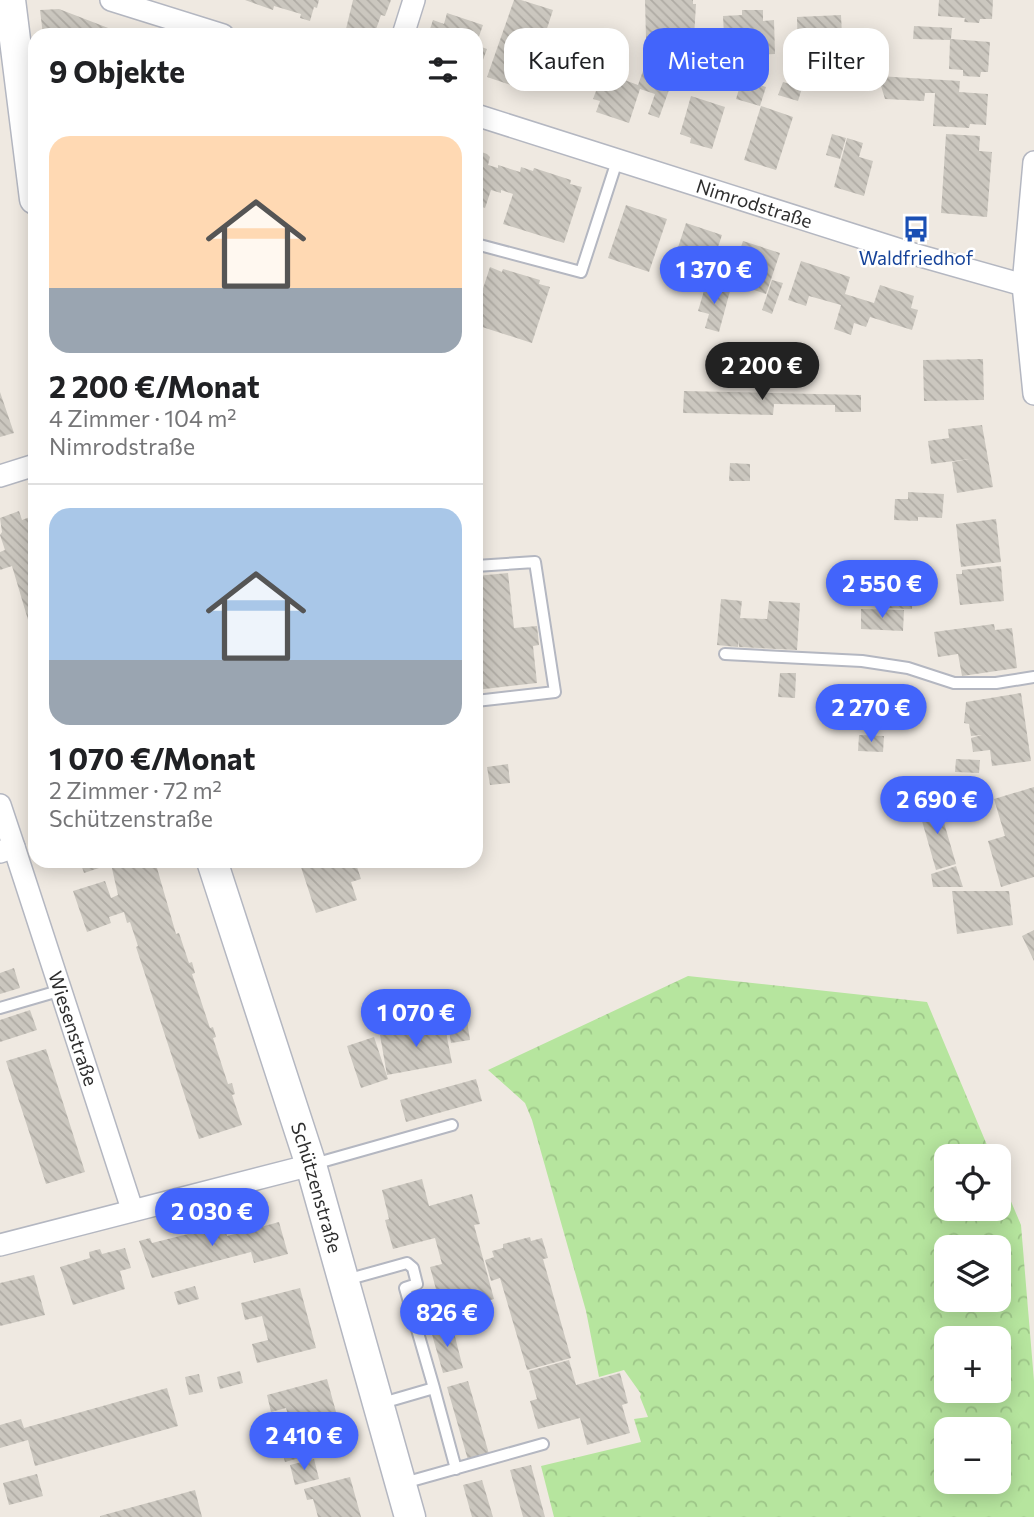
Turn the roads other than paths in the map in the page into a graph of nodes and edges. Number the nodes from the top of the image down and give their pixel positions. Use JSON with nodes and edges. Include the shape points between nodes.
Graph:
{"nodes":[{"id":1,"x":10,"y":0,"type":"edge"},
{"id":2,"x":111,"y":0,"type":"edge"},
{"id":3,"x":414,"y":0,"type":"edge"},
{"id":4,"x":201,"y":28,"type":"edge"},
{"id":5,"x":405,"y":28,"type":"edge"},
{"id":6,"x":483,"y":117,"type":"edge"},
{"id":7,"x":28,"y":143,"type":"edge"},
{"id":8,"x":617,"y":161,"type":"junction"},
{"id":9,"x":1034,"y":162,"type":"edge"},
{"id":10,"x":483,"y":246,"type":"edge"},
{"id":11,"x":1029,"y":286,"type":"edge"},
{"id":12,"x":1034,"y":394,"type":"edge"},
{"id":13,"x":28,"y":467,"type":"edge"},
{"id":14,"x":0,"y":476,"type":"edge"},
{"id":15,"x":483,"y":566,"type":"edge"},
{"id":16,"x":725,"y":654,"type":"dead end"},
{"id":17,"x":1034,"y":677,"type":"edge"},
{"id":18,"x":483,"y":700,"type":"edge"},
{"id":19,"x":0,"y":805,"type":"edge"},
{"id":20,"x":7,"y":850,"type":"edge"},
{"id":21,"x":214,"y":868,"type":"edge"},
{"id":22,"x":62,"y":990,"type":"junction"},
{"id":23,"x":0,"y":1008,"type":"edge"},
{"id":24,"x":452,"y":1125,"type":"dead end"},
{"id":25,"x":311,"y":1165,"type":"junction"},
{"id":26,"x":132,"y":1209,"type":"junction"},
{"id":27,"x":0,"y":1245,"type":"edge"},
{"id":28,"x":344,"y":1281,"type":"junction"},
{"id":29,"x":434,"y":1388,"type":"junction"},
{"id":30,"x":379,"y":1404,"type":"junction"},
{"id":31,"x":543,"y":1444,"type":"dead end"},
{"id":32,"x":456,"y":1469,"type":"junction"},
{"id":33,"x":401,"y":1484,"type":"junction"},
{"id":34,"x":411,"y":1517,"type":"edge"}],
"edges":[{"from":1,"to":7,"type":"main road"},
{"from":2,"to":4,"type":"street"},
{"from":3,"to":5,"type":"street"},
{"from":6,"to":8,"type":"street","name":"Nimrodstraße"},
{"from":8,"to":10,"type":"lane","via":[[581,272]]},
{"from":8,"to":11,"type":"street","name":"Nimrodstraße"},
{"from":9,"to":11,"type":"street"},
{"from":11,"to":12,"type":"street"},
{"from":13,"to":14,"type":"street"},
{"from":15,"to":18,"type":"lane","via":[[535,562],[555,692]]},
{"from":16,"to":17,"type":"lane","via":[[862,661],[908,668],[954,683]]},
{"from":19,"to":20,"type":"street","name":"Wiesenstraße"},
{"from":20,"to":22,"type":"street","name":"Wiesenstraße"},
{"from":21,"to":25,"type":"main road","name":"Schützenstraße"},
{"from":22,"to":23,"type":"lane"},
{"from":22,"to":26,"type":"street","name":"Wiesenstraße"},
{"from":24,"to":25,"type":"lane"},
{"from":25,"to":26,"type":"street"},
{"from":25,"to":28,"type":"main road","name":"Schützenstraße"},
{"from":26,"to":27,"type":"street"},
{"from":28,"to":29,"type":"lane","via":[[407,1263],[413,1268],[417,1284],[405,1288]]},
{"from":28,"to":30,"type":"main road","name":"Schützenstraße"},
{"from":29,"to":30,"type":"lane"},
{"from":29,"to":32,"type":"lane"},
{"from":30,"to":33,"type":"main road","name":"Schützenstraße"},
{"from":31,"to":32,"type":"lane"},
{"from":32,"to":33,"type":"lane"},
{"from":33,"to":34,"type":"main road","name":"Schützenstraße"}]}
